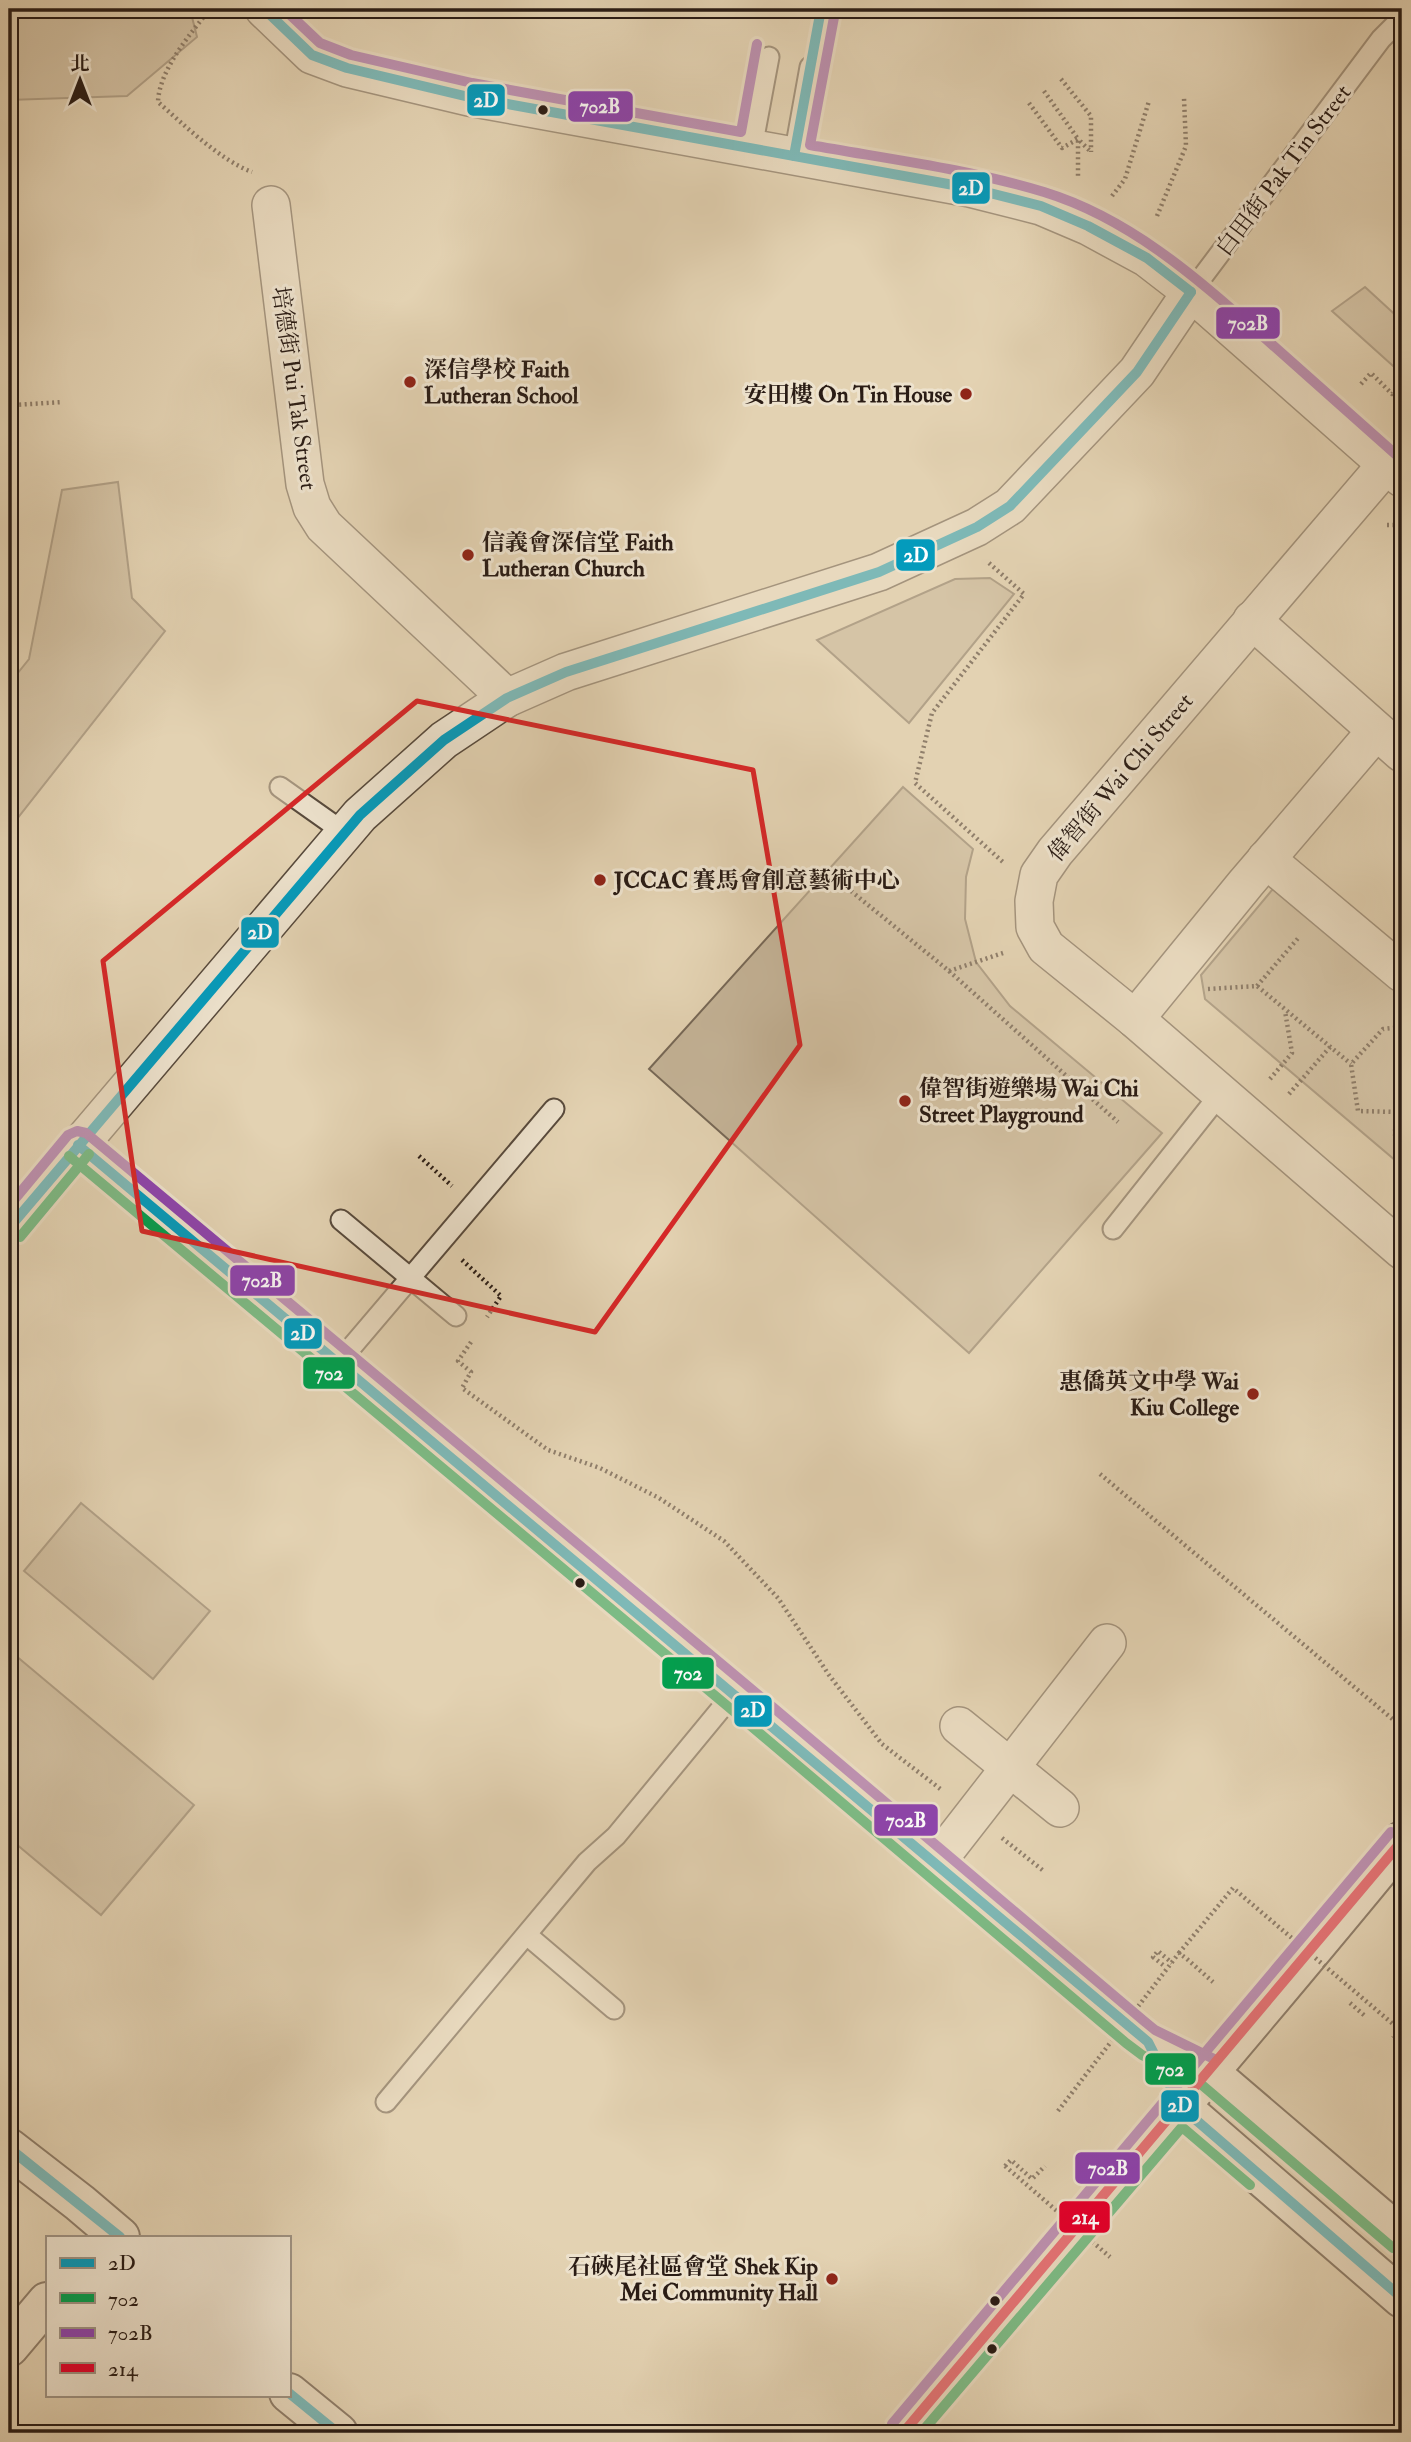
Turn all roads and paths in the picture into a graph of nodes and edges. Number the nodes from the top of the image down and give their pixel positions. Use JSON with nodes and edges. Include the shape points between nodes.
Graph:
{"nodes":[{"id":1,"x":210,"y":9,"type":"edge"},
{"id":2,"x":264,"y":9,"type":"edge"},
{"id":3,"x":1402,"y":18,"type":"edge"},
{"id":4,"x":769,"y":57,"type":"dead end"},
{"id":5,"x":810,"y":66,"type":"dead end"},
{"id":6,"x":1061,"y":79,"type":"dead end"},
{"id":7,"x":1044,"y":91,"type":"dead end"},
{"id":8,"x":1184,"y":98,"type":"dead end"},
{"id":9,"x":1149,"y":100,"type":"dead end"},
{"id":10,"x":1029,"y":103,"type":"dead end"},
{"id":11,"x":1078,"y":139,"type":"junction"},
{"id":12,"x":752,"y":148,"type":"junction"},
{"id":13,"x":794,"y":156,"type":"junction"},
{"id":14,"x":1078,"y":178,"type":"dead end"},
{"id":15,"x":267,"y":190,"type":"joint"},
{"id":16,"x":1111,"y":197,"type":"dead end"},
{"id":17,"x":1157,"y":216,"type":"dead end"},
{"id":18,"x":1191,"y":292,"type":"junction"},
{"id":19,"x":1361,"y":384,"type":"dead end"},
{"id":20,"x":1402,"y":384,"type":"edge"},
{"id":21,"x":64,"y":402,"type":"dead end"},
{"id":22,"x":9,"y":449,"type":"edge"},
{"id":23,"x":1394,"y":471,"type":"edge"},
{"id":24,"x":1380,"y":526,"type":"dead end"},
{"id":25,"x":1402,"y":529,"type":"edge"},
{"id":26,"x":982,"y":557,"type":"dead end"},
{"id":27,"x":1252,"y":620,"type":"junction"},
{"id":28,"x":507,"y":698,"type":"junction"},
{"id":29,"x":1389,"y":742,"type":"edge"},
{"id":30,"x":280,"y":787,"type":"dead end"},
{"id":31,"x":345,"y":833,"type":"junction"},
{"id":32,"x":1266,"y":859,"type":"junction"},
{"id":33,"x":1005,"y":864,"type":"dead end"},
{"id":34,"x":851,"y":891,"type":"dead end"},
{"id":35,"x":1304,"y":931,"type":"dead end"},
{"id":36,"x":1003,"y":953,"type":"dead end"},
{"id":37,"x":949,"y":971,"type":"junction"},
{"id":38,"x":1402,"y":973,"type":"edge"},
{"id":39,"x":1257,"y":986,"type":"junction"},
{"id":40,"x":1203,"y":989,"type":"dead end"},
{"id":41,"x":1285,"y":1010,"type":"junction"},
{"id":42,"x":1135,"y":1019,"type":"junction"},
{"id":43,"x":1402,"y":1027,"type":"edge"},
{"id":44,"x":1330,"y":1047,"type":"junction"},
{"id":45,"x":1351,"y":1064,"type":"junction"},
{"id":46,"x":1270,"y":1079,"type":"dead end"},
{"id":47,"x":1402,"y":1087,"type":"edge"},
{"id":48,"x":1221,"y":1093,"type":"junction"},
{"id":49,"x":1289,"y":1094,"type":"dead end"},
{"id":50,"x":554,"y":1109,"type":"dead end"},
{"id":51,"x":1396,"y":1112,"type":"junction"},
{"id":52,"x":1118,"y":1122,"type":"dead end"},
{"id":53,"x":1402,"y":1141,"type":"edge"},
{"id":54,"x":78,"y":1145,"type":"junction"},
{"id":55,"x":419,"y":1156,"type":"dead end"},
{"id":56,"x":1402,"y":1173,"type":"edge"},
{"id":57,"x":1396,"y":1183,"type":"dead end"},
{"id":58,"x":472,"y":1205,"type":"junction"},
{"id":59,"x":341,"y":1220,"type":"dead end"},
{"id":60,"x":9,"y":1228,"type":"edge"},
{"id":61,"x":1113,"y":1229,"type":"dead end"},
{"id":62,"x":1402,"y":1250,"type":"edge"},
{"id":63,"x":456,"y":1254,"type":"dead end"},
{"id":64,"x":410,"y":1278,"type":"junction"},
{"id":65,"x":456,"y":1317,"type":"dead end"},
{"id":66,"x":487,"y":1318,"type":"dead end"},
{"id":67,"x":472,"y":1339,"type":"dead end"},
{"id":68,"x":338,"y":1363,"type":"junction"},
{"id":69,"x":1100,"y":1474,"type":"dead end"},
{"id":70,"x":1107,"y":1643,"type":"dead end"},
{"id":71,"x":734,"y":1693,"type":"junction"},
{"id":72,"x":958,"y":1726,"type":"dead end"},
{"id":73,"x":1402,"y":1727,"type":"edge"},
{"id":74,"x":1010,"y":1768,"type":"junction"},
{"id":75,"x":1060,"y":1808,"type":"dead end"},
{"id":76,"x":973,"y":1815,"type":"junction"},
{"id":77,"x":1402,"y":1841,"type":"edge"},
{"id":78,"x":935,"y":1864,"type":"junction"},
{"id":79,"x":1045,"y":1871,"type":"dead end"},
{"id":80,"x":527,"y":1935,"type":"junction"},
{"id":81,"x":1179,"y":1954,"type":"junction"},
{"id":82,"x":1172,"y":1963,"type":"junction"},
{"id":83,"x":1163,"y":1965,"type":"dead end"},
{"id":84,"x":1213,"y":1982,"type":"dead end"},
{"id":85,"x":1350,"y":2003,"type":"dead end"},
{"id":86,"x":614,"y":2009,"type":"dead end"},
{"id":87,"x":1365,"y":2016,"type":"dead end"},
{"id":88,"x":1393,"y":2038,"type":"dead end"},
{"id":89,"x":1148,"y":2042,"type":"junction"},
{"id":90,"x":1210,"y":2073,"type":"junction"},
{"id":91,"x":386,"y":2102,"type":"dead end"},
{"id":92,"x":1181,"y":2107,"type":"junction"},
{"id":93,"x":1058,"y":2111,"type":"dead end"},
{"id":94,"x":9,"y":2148,"type":"edge"},
{"id":95,"x":1045,"y":2166,"type":"dead end"},
{"id":96,"x":119,"y":2236,"type":"edge"},
{"id":97,"x":1402,"y":2237,"type":"edge"},
{"id":98,"x":1110,"y":2257,"type":"dead end"},
{"id":99,"x":1402,"y":2298,"type":"edge"},
{"id":100,"x":46,"y":2303,"type":"edge"},
{"id":101,"x":9,"y":2347,"type":"edge"},
{"id":102,"x":290,"y":2394,"type":"edge"},
{"id":103,"x":338,"y":2433,"type":"edge"},
{"id":104,"x":903,"y":2433,"type":"edge"}],
"edges":[{"from":1,"to":15,"type":"path","via":[[182,44],[158,90],[158,102]]},
{"from":2,"to":12,"type":"street","name":"偉智街 Wai Chi Street","via":[[312,55],[347,68],[469,96]]},
{"from":3,"to":18,"type":"lane","name":"白田街 Pak Tin Street","via":[[1381,39]]},
{"from":4,"to":12,"type":"lane"},
{"from":5,"to":13,"type":"lane"},
{"from":6,"to":11,"type":"path","via":[[1091,117],[1091,152]]},
{"from":7,"to":11,"type":"path"},
{"from":8,"to":17,"type":"path","via":[[1186,146]]},
{"from":9,"to":16,"type":"path","via":[[1125,179]]},
{"from":10,"to":11,"type":"path","via":[[1062,148]]},
{"from":11,"to":14,"type":"path"},
{"from":12,"to":13,"type":"street","name":"偉智街 Wai Chi Street"},
{"from":13,"to":18,"type":"street","name":"偉智街 Wai Chi Street","via":[[970,188],[1041,206],[1147,258]]},
{"from":15,"to":28,"type":"street","name":"培德街 Pui Tak Street","via":[[305,484],[312,507],[324,526]]},
{"from":18,"to":23,"type":"street","name":"偉智街 Wai Chi Street"},
{"from":18,"to":28,"type":"street","name":"白田街 Pak Tin Street","via":[[1137,372],[1010,506],[977,527],[879,572],[566,672]]},
{"from":19,"to":20,"type":"path","via":[[1371,373],[1392,394]]},
{"from":21,"to":22,"type":"path","via":[[14,405]]},
{"from":23,"to":27,"type":"street","name":"偉智街 Wai Chi Street"},
{"from":24,"to":25,"type":"path"},
{"from":26,"to":33,"type":"path","via":[[1024,594],[932,713],[915,783]]},
{"from":27,"to":29,"type":"street"},
{"from":27,"to":42,"type":"street","name":"偉智街 Wai Chi Street","via":[[1039,875],[1035,927],[1046,947]]},
{"from":28,"to":31,"type":"street","name":"白田街 Pak Tin Street","via":[[444,740]]},
{"from":29,"to":32,"type":"street"},
{"from":30,"to":31,"type":"lane"},
{"from":31,"to":54,"type":"street","name":"白田街 Pak Tin Street"},
{"from":32,"to":38,"type":"street"},
{"from":32,"to":42,"type":"street"},
{"from":34,"to":37,"type":"path"},
{"from":35,"to":39,"type":"path"},
{"from":36,"to":37,"type":"path"},
{"from":37,"to":52,"type":"path"},
{"from":39,"to":40,"type":"path"},
{"from":39,"to":41,"type":"path"},
{"from":41,"to":44,"type":"path"},
{"from":41,"to":46,"type":"path","via":[[1292,1053]]},
{"from":42,"to":48,"type":"street","name":"偉智街 Wai Chi Street"},
{"from":43,"to":45,"type":"path","via":[[1382,1029]]},
{"from":44,"to":45,"type":"path"},
{"from":44,"to":49,"type":"path"},
{"from":45,"to":51,"type":"path","via":[[1358,1111]]},
{"from":47,"to":51,"type":"path","via":[[1396,1095]]},
{"from":48,"to":61,"type":"lane"},
{"from":48,"to":62,"type":"street","name":"偉智街 Wai Chi Street"},
{"from":50,"to":58,"type":"lane"},
{"from":51,"to":53,"type":"path","via":[[1395,1135]]},
{"from":54,"to":60,"type":"street","name":"白田街 Pak Tin Street"},
{"from":54,"to":68,"type":"street"},
{"from":55,"to":58,"type":"path"},
{"from":56,"to":57,"type":"path"},
{"from":58,"to":64,"type":"lane"},
{"from":59,"to":64,"type":"lane"},
{"from":63,"to":66,"type":"path","via":[[501,1296]]},
{"from":64,"to":65,"type":"lane"},
{"from":64,"to":68,"type":"lane"},
{"from":67,"to":76,"type":"path","via":[[458,1361],[471,1372],[462,1388],[548,1450],[600,1468],[659,1498],[724,1541],[778,1598],[882,1744]]},
{"from":68,"to":71,"type":"street"},
{"from":69,"to":73,"type":"path"},
{"from":70,"to":74,"type":"street"},
{"from":71,"to":78,"type":"street"},
{"from":71,"to":80,"type":"lane"},
{"from":72,"to":74,"type":"street"},
{"from":74,"to":75,"type":"street"},
{"from":74,"to":76,"type":"street"},
{"from":76,"to":78,"type":"street"},
{"from":76,"to":79,"type":"path"},
{"from":77,"to":90,"type":"main road"},
{"from":78,"to":89,"type":"street"},
{"from":80,"to":86,"type":"lane"},
{"from":80,"to":91,"type":"lane"},
{"from":81,"to":82,"type":"path","bridge":true},
{"from":81,"to":84,"type":"path","bridge":true},
{"from":81,"to":88,"type":"path","bridge":true,"via":[[1233,1888],[1400,2030]]},
{"from":82,"to":83,"type":"path","via":[[1157,1951],[1153,1958]]},
{"from":82,"to":93,"type":"path","bridge":true},
{"from":85,"to":87,"type":"path"},
{"from":89,"to":90,"type":"street"},
{"from":89,"to":92,"type":"street"},
{"from":90,"to":92,"type":"main road"},
{"from":90,"to":97,"type":"main road"},
{"from":92,"to":99,"type":"main road"},
{"from":92,"to":104,"type":"main road"},
{"from":94,"to":96,"type":"main road"},
{"from":95,"to":98,"type":"path","bridge":true,"via":[[1032,2179],[1011,2160],[1005,2166]]},
{"from":100,"to":101,"type":"main road"},
{"from":102,"to":103,"type":"main road"}]}
